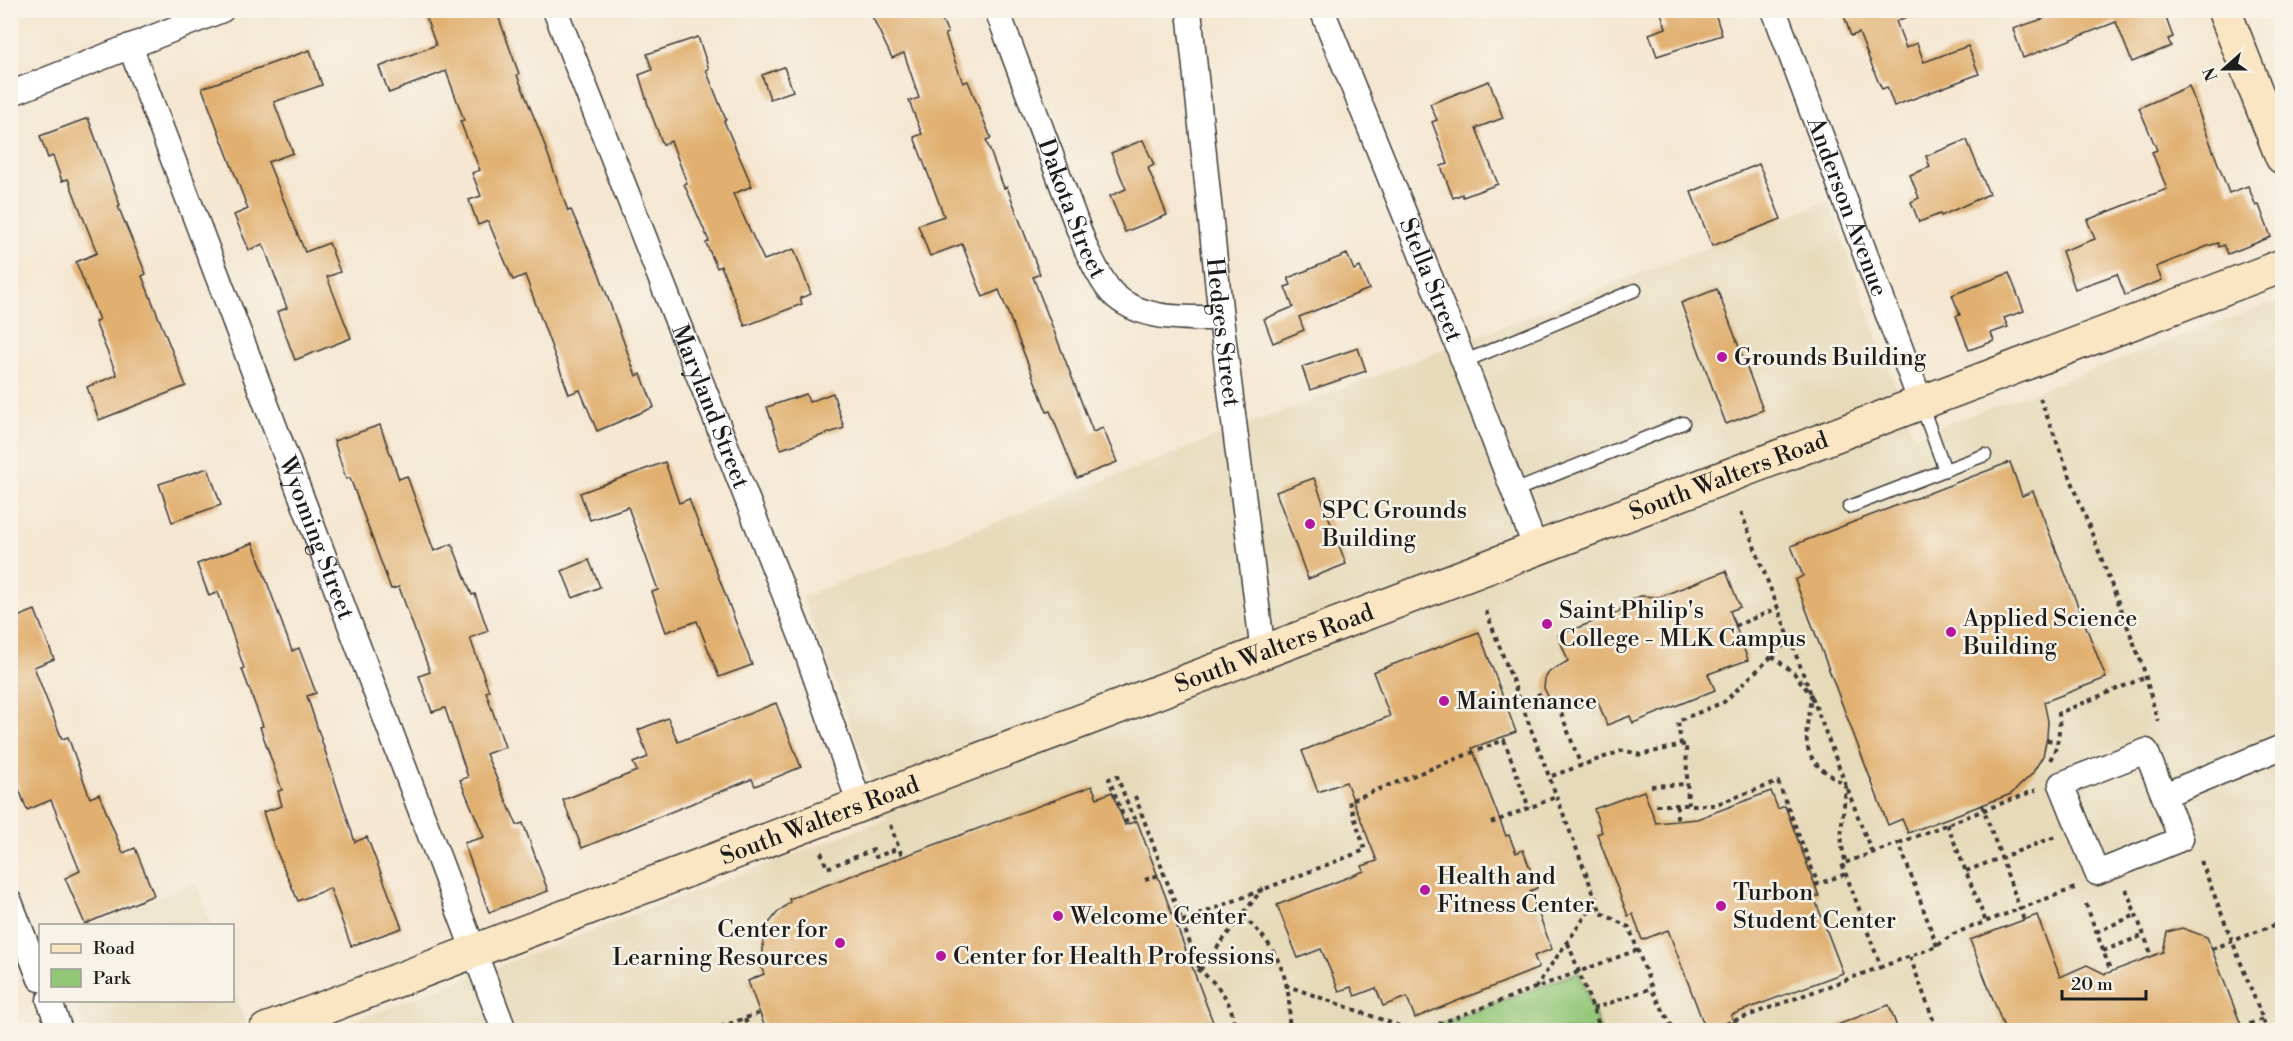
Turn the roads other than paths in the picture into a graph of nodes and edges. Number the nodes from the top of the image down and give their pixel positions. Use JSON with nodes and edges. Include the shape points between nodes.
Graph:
{"nodes":[{"id":1,"x":222,"y":10,"type":"edge"},
{"id":2,"x":555,"y":10,"type":"edge"},
{"id":3,"x":997,"y":10,"type":"edge"},
{"id":4,"x":1189,"y":10,"type":"edge"},
{"id":5,"x":1322,"y":10,"type":"edge"},
{"id":6,"x":1774,"y":10,"type":"edge"},
{"id":7,"x":2224,"y":10,"type":"edge"},
{"id":8,"x":130,"y":46,"type":"junction"},
{"id":9,"x":10,"y":94,"type":"edge"},
{"id":10,"x":2283,"y":158,"type":"edge"},
{"id":11,"x":2283,"y":266,"type":"edge"},
{"id":12,"x":1635,"y":290,"type":"dead end"},
{"id":13,"x":1221,"y":318,"type":"junction"},
{"id":14,"x":1463,"y":362,"type":"junction"},
{"id":15,"x":1921,"y":403,"type":"junction"},
{"id":16,"x":1683,"y":423,"type":"dead end"},
{"id":17,"x":1985,"y":455,"type":"dead end"},
{"id":18,"x":1945,"y":470,"type":"junction"},
{"id":19,"x":1514,"y":491,"type":"junction"},
{"id":20,"x":1849,"y":507,"type":"dead end"},
{"id":21,"x":1536,"y":549,"type":"junction"},
{"id":22,"x":1263,"y":653,"type":"junction"},
{"id":23,"x":2283,"y":747,"type":"edge"},
{"id":24,"x":2164,"y":795,"type":"junction"},
{"id":25,"x":860,"y":805,"type":"junction"},
{"id":26,"x":10,"y":902,"type":"edge"},
{"id":27,"x":473,"y":952,"type":"junction"},
{"id":28,"x":39,"y":976,"type":"edge"},
{"id":29,"x":50,"y":1002,"type":"edge"},
{"id":30,"x":60,"y":1030,"type":"edge"},
{"id":31,"x":266,"y":1030,"type":"edge"},
{"id":32,"x":504,"y":1030,"type":"edge"}],
"edges":[{"from":1,"to":8,"type":"street"},
{"from":2,"to":25,"type":"street","name":"Maryland Street","via":[[797,628]]},
{"from":3,"to":13,"type":"street","name":"Dakota Street","via":[[1098,274],[1112,293],[1147,313]]},
{"from":4,"to":13,"type":"street","name":"Hedges Street"},
{"from":5,"to":14,"type":"street","name":"Stella Street"},
{"from":6,"to":15,"type":"street","name":"Anderson Avenue"},
{"from":7,"to":10,"type":"main road"},
{"from":8,"to":9,"type":"street"},
{"from":8,"to":27,"type":"street","name":"Wyoming Street"},
{"from":11,"to":15,"type":"main road","name":"South Walters Road"},
{"from":12,"to":14,"type":"lane"},
{"from":13,"to":22,"type":"street","name":"Hedges Street"},
{"from":14,"to":19,"type":"street","name":"Stella Street"},
{"from":15,"to":18,"type":"lane"},
{"from":15,"to":21,"type":"main road","name":"South Walters Road"},
{"from":16,"to":19,"type":"lane"},
{"from":17,"to":18,"type":"lane"},
{"from":18,"to":20,"type":"lane"},
{"from":19,"to":21,"type":"street","name":"Stella Street"},
{"from":21,"to":22,"type":"main road","name":"South Walters Road"},
{"from":22,"to":25,"type":"main road","name":"South Walters Road"},
{"from":23,"to":24,"type":"street"},
{"from":24,"to":24,"type":"street","via":[[2181,840],[2097,873],[2061,784],[2146,751]]},
{"from":25,"to":27,"type":"main road","name":"South Walters Road"},
{"from":26,"to":28,"type":"street"},
{"from":27,"to":31,"type":"main road","name":"South Walters Road"},
{"from":27,"to":32,"type":"street","name":"Wyoming Street"},
{"from":29,"to":30,"type":"street"}]}
